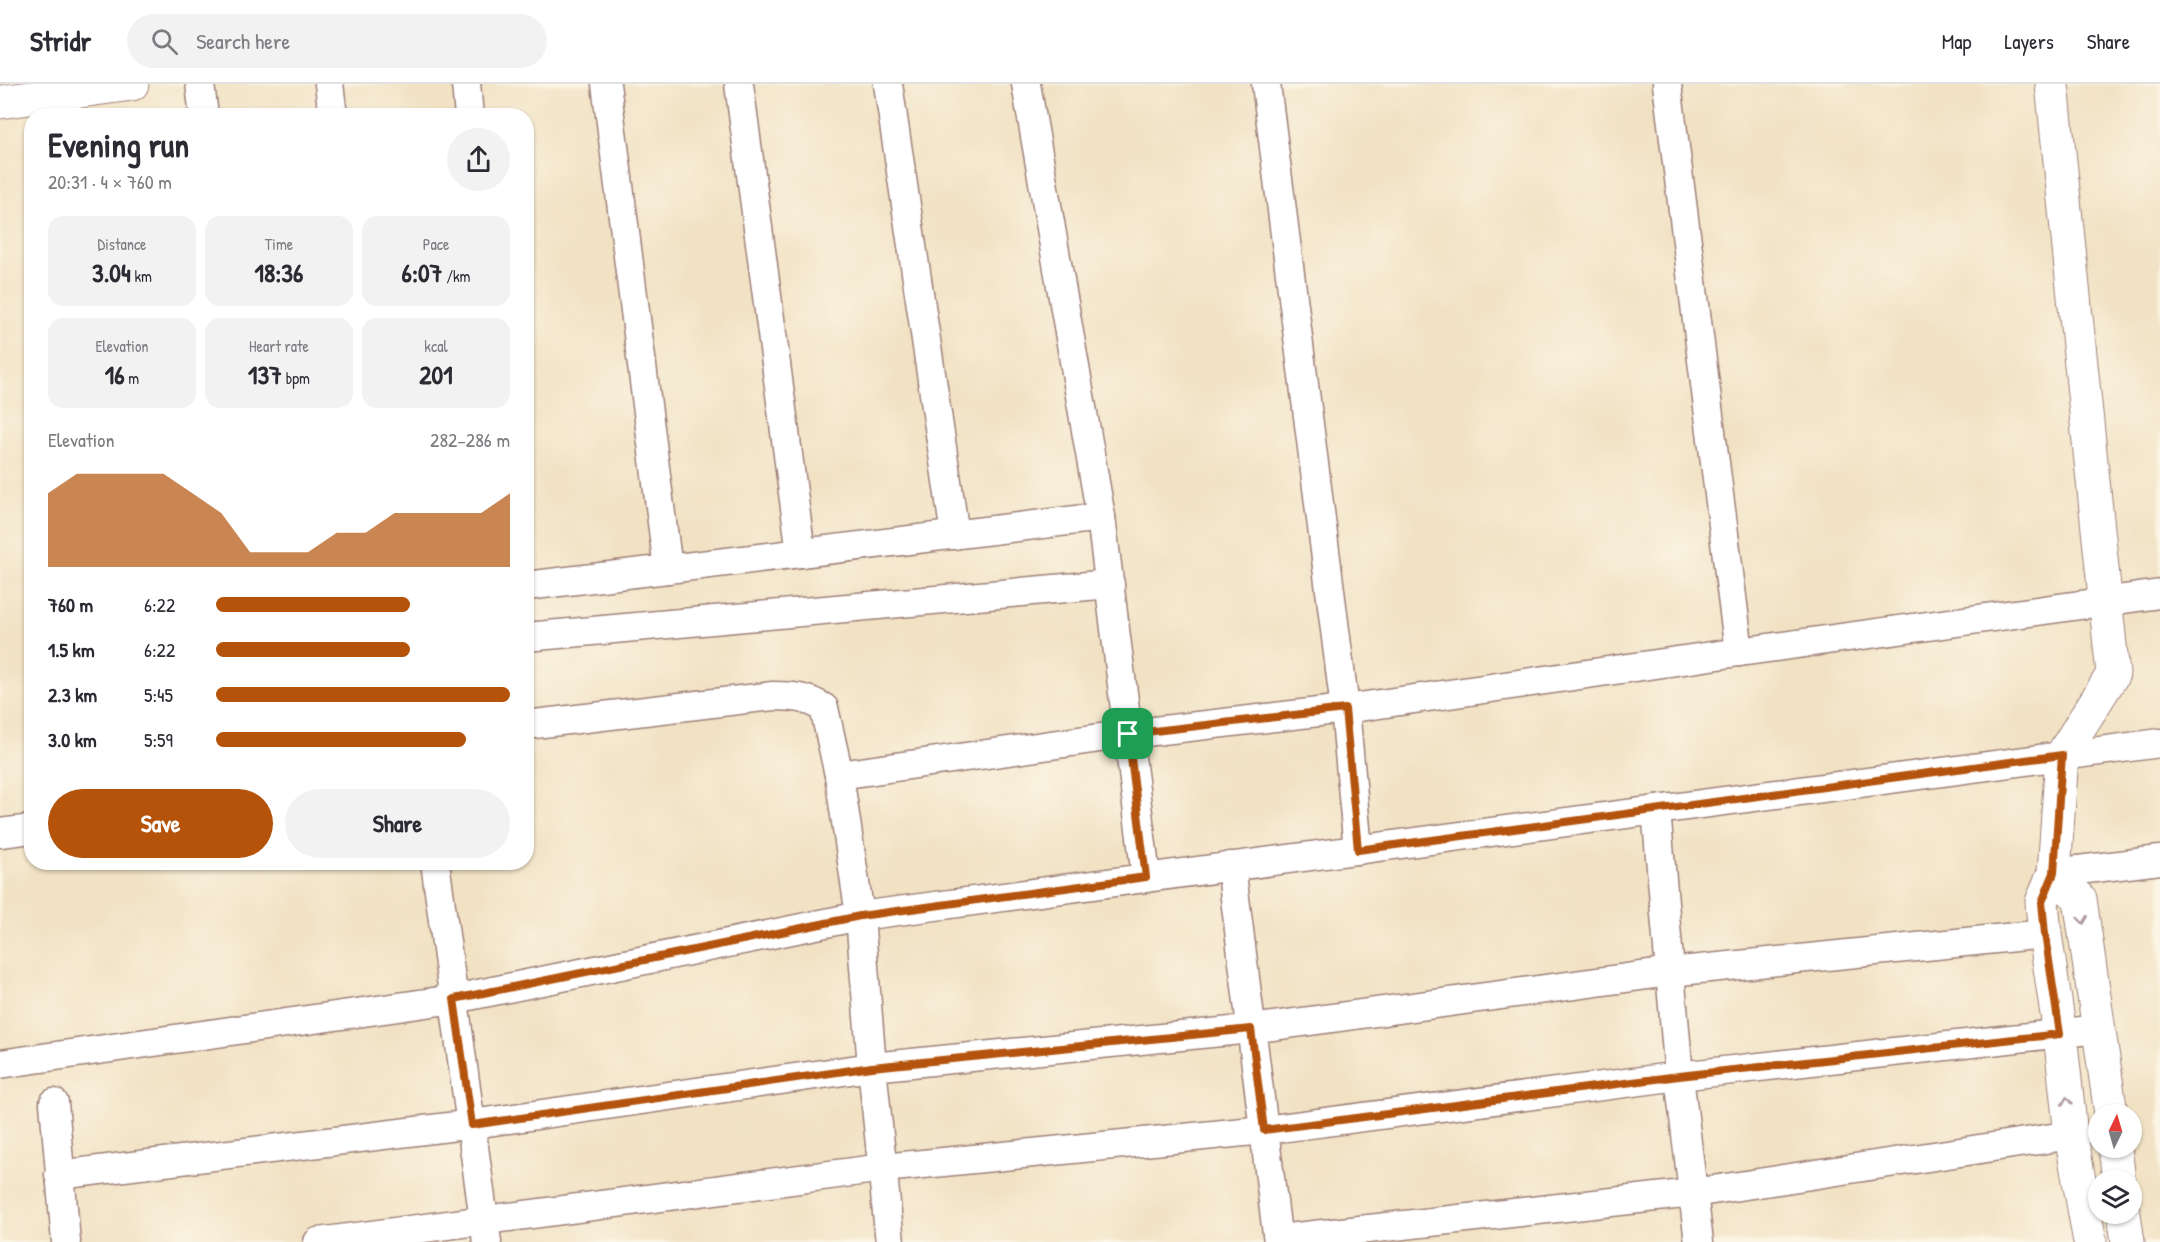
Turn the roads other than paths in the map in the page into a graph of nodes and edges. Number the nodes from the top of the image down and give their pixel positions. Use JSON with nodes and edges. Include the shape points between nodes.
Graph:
{"nodes":[{"id":1,"x":132,"y":84,"type":"edge"},
{"id":2,"x":200,"y":84,"type":"edge"},
{"id":3,"x":329,"y":84,"type":"edge"},
{"id":4,"x":466,"y":84,"type":"edge"},
{"id":5,"x":606,"y":84,"type":"edge"},
{"id":6,"x":739,"y":84,"type":"edge"},
{"id":7,"x":888,"y":84,"type":"edge"},
{"id":8,"x":1026,"y":84,"type":"edge"},
{"id":9,"x":1266,"y":84,"type":"edge"},
{"id":10,"x":1667,"y":84,"type":"edge"},
{"id":11,"x":2052,"y":84,"type":"edge"},
{"id":12,"x":44,"y":98,"type":"edge"},
{"id":13,"x":0,"y":102,"type":"edge"},
{"id":14,"x":203,"y":108,"type":"edge"},
{"id":15,"x":332,"y":108,"type":"edge"},
{"id":16,"x":468,"y":108,"type":"edge"},
{"id":17,"x":1101,"y":517,"type":"junction"},
{"id":18,"x":955,"y":535,"type":"junction"},
{"id":19,"x":801,"y":553,"type":"junction"},
{"id":20,"x":668,"y":569,"type":"junction"},
{"id":21,"x":1110,"y":584,"type":"junction"},
{"id":22,"x":534,"y":585,"type":"edge"},
{"id":23,"x":2160,"y":594,"type":"edge"},
{"id":24,"x":2105,"y":602,"type":"junction"},
{"id":25,"x":534,"y":636,"type":"edge"},
{"id":26,"x":1739,"y":652,"type":"junction"},
{"id":27,"x":1345,"y":709,"type":"junction"},
{"id":28,"x":534,"y":724,"type":"edge"},
{"id":29,"x":1128,"y":734,"type":"junction"},
{"id":30,"x":2160,"y":743,"type":"edge"},
{"id":31,"x":2062,"y":755,"type":"junction"},
{"id":32,"x":838,"y":775,"type":"junction"},
{"id":33,"x":1656,"y":810,"type":"junction"},
{"id":34,"x":24,"y":830,"type":"edge"},
{"id":35,"x":0,"y":833,"type":"edge"},
{"id":36,"x":1358,"y":850,"type":"junction"},
{"id":37,"x":2160,"y":860,"type":"edge"},
{"id":38,"x":1231,"y":866,"type":"junction"},
{"id":39,"x":436,"y":870,"type":"edge"},
{"id":40,"x":2054,"y":873,"type":"junction"},
{"id":41,"x":1146,"y":877,"type":"junction"},
{"id":42,"x":860,"y":916,"type":"junction"},
{"id":43,"x":2045,"y":934,"type":"junction"},
{"id":44,"x":1670,"y":972,"type":"junction"},
{"id":45,"x":454,"y":999,"type":"junction"},
{"id":46,"x":1251,"y":1029,"type":"junction"},
{"id":47,"x":2099,"y":1029,"type":"junction"},
{"id":48,"x":2060,"y":1034,"type":"junction"},
{"id":49,"x":0,"y":1064,"type":"edge"},
{"id":50,"x":872,"y":1067,"type":"junction"},
{"id":51,"x":1679,"y":1076,"type":"junction"},
{"id":52,"x":54,"y":1103,"type":"dead end"},
{"id":53,"x":2109,"y":1104,"type":"edge"},
{"id":54,"x":472,"y":1125,"type":"junction"},
{"id":55,"x":1264,"y":1130,"type":"junction"},
{"id":56,"x":2070,"y":1135,"type":"junction"},
{"id":57,"x":883,"y":1168,"type":"junction"},
{"id":58,"x":59,"y":1175,"type":"junction"},
{"id":59,"x":1693,"y":1193,"type":"junction"},
{"id":60,"x":2125,"y":1224,"type":"edge"},
{"id":61,"x":486,"y":1231,"type":"edge"},
{"id":62,"x":1278,"y":1240,"type":"edge"},
{"id":63,"x":66,"y":1242,"type":"edge"},
{"id":64,"x":318,"y":1242,"type":"edge"},
{"id":65,"x":890,"y":1242,"type":"edge"},
{"id":66,"x":1699,"y":1242,"type":"edge"},
{"id":67,"x":2090,"y":1242,"type":"edge"},
{"id":68,"x":2128,"y":1242,"type":"edge"}],
"edges":[{"from":1,"to":12,"type":"street"},
{"from":2,"to":14,"type":"street"},
{"from":3,"to":15,"type":"street"},
{"from":4,"to":16,"type":"street"},
{"from":5,"to":20,"type":"street"},
{"from":6,"to":19,"type":"street"},
{"from":7,"to":18,"type":"street"},
{"from":8,"to":17,"type":"street"},
{"from":9,"to":27,"type":"street"},
{"from":10,"to":26,"type":"street"},
{"from":11,"to":24,"type":"street"},
{"from":12,"to":13,"type":"street"},
{"from":17,"to":18,"type":"street"},
{"from":17,"to":21,"type":"street"},
{"from":18,"to":19,"type":"street"},
{"from":19,"to":20,"type":"street"},
{"from":20,"to":22,"type":"street"},
{"from":21,"to":25,"type":"street"},
{"from":21,"to":29,"type":"street"},
{"from":23,"to":24,"type":"street"},
{"from":24,"to":26,"type":"street"},
{"from":24,"to":31,"type":"street","via":[[2113,674]]},
{"from":26,"to":27,"type":"street"},
{"from":27,"to":29,"type":"street"},
{"from":27,"to":36,"type":"street"},
{"from":28,"to":32,"type":"street","via":[[773,696],[811,699],[824,708]]},
{"from":29,"to":32,"type":"street"},
{"from":29,"to":41,"type":"street"},
{"from":30,"to":31,"type":"street"},
{"from":31,"to":33,"type":"street"},
{"from":31,"to":40,"type":"street"},
{"from":32,"to":42,"type":"street"},
{"from":33,"to":36,"type":"street"},
{"from":33,"to":44,"type":"street"},
{"from":34,"to":35,"type":"street"},
{"from":36,"to":38,"type":"street"},
{"from":37,"to":40,"type":"street"},
{"from":38,"to":41,"type":"street"},
{"from":38,"to":46,"type":"street"},
{"from":39,"to":45,"type":"street"},
{"from":40,"to":43,"type":"street","via":[[2042,902]]},
{"from":40,"to":47,"type":"street","one_way":true,"via":[[2080,899]]},
{"from":41,"to":42,"type":"street"},
{"from":42,"to":45,"type":"street"},
{"from":42,"to":50,"type":"street"},
{"from":43,"to":44,"type":"street"},
{"from":43,"to":48,"type":"street"},
{"from":44,"to":46,"type":"street"},
{"from":44,"to":51,"type":"street"},
{"from":45,"to":49,"type":"street"},
{"from":45,"to":54,"type":"street"},
{"from":46,"to":50,"type":"street"},
{"from":46,"to":55,"type":"street"},
{"from":47,"to":48,"type":"street"},
{"from":47,"to":53,"type":"street"},
{"from":48,"to":51,"type":"street"},
{"from":56,"to":48,"type":"street","one_way":true},
{"from":50,"to":54,"type":"street"},
{"from":50,"to":57,"type":"street"},
{"from":51,"to":55,"type":"street"},
{"from":51,"to":59,"type":"street"},
{"from":52,"to":58,"type":"street"},
{"from":54,"to":58,"type":"street"},
{"from":54,"to":61,"type":"street"},
{"from":55,"to":57,"type":"street"},
{"from":55,"to":62,"type":"street"},
{"from":56,"to":59,"type":"street"},
{"from":56,"to":67,"type":"street"},
{"from":57,"to":61,"type":"street"},
{"from":57,"to":65,"type":"street"},
{"from":58,"to":63,"type":"street"},
{"from":59,"to":62,"type":"street"},
{"from":59,"to":66,"type":"street"},
{"from":60,"to":68,"type":"street"},
{"from":61,"to":64,"type":"street"}]}
